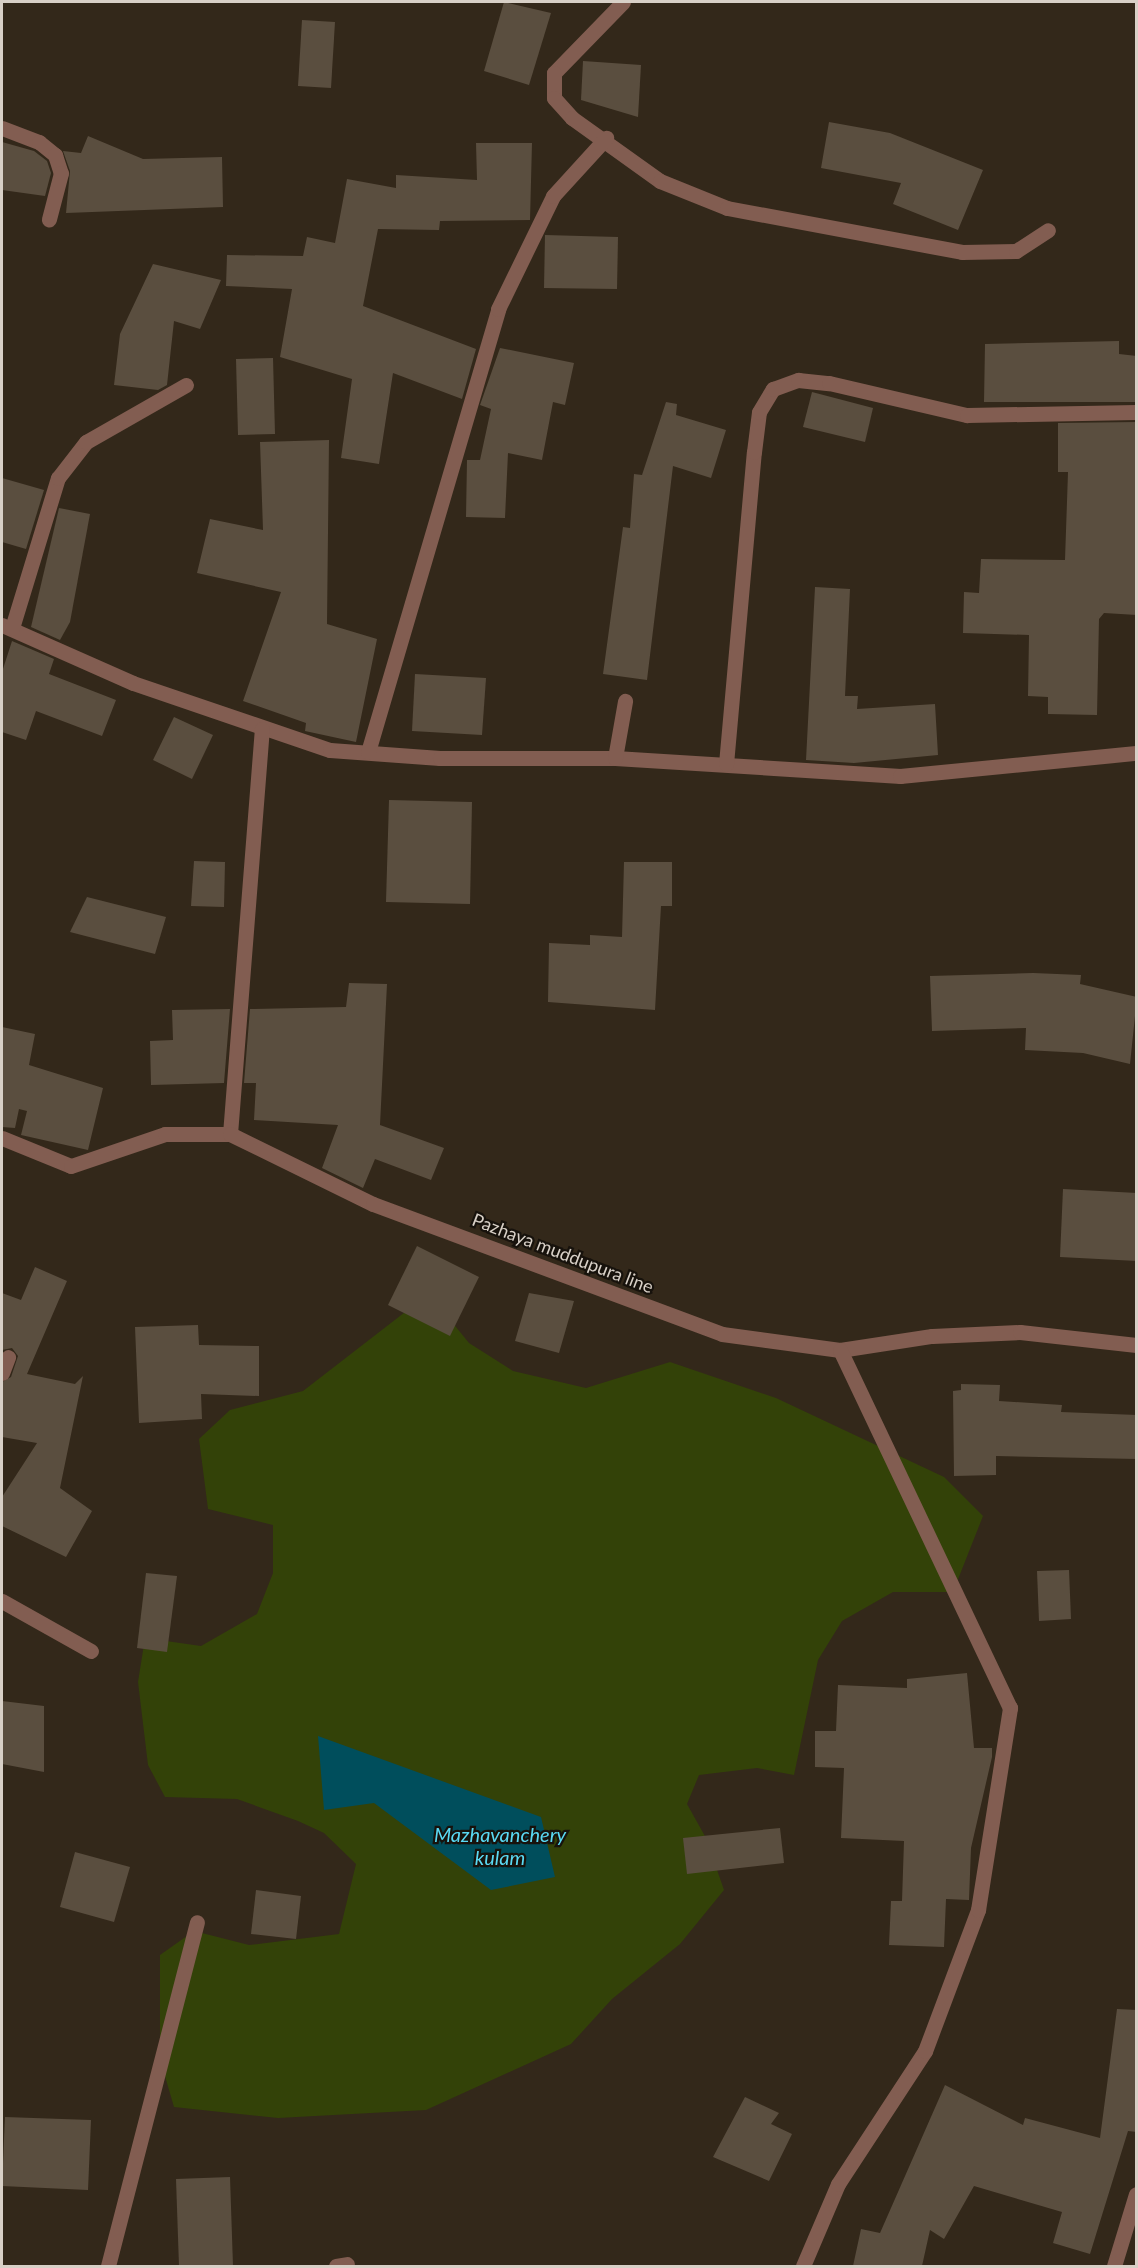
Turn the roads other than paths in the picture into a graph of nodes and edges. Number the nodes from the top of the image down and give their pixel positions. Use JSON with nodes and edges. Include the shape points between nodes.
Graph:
{"nodes":[{"id":1,"x":623,"y":2,"type":"edge"},
{"id":2,"x":2,"y":128,"type":"edge"},
{"id":3,"x":606,"y":138,"type":"junction"},
{"id":4,"x":49,"y":219,"type":"dead end"},
{"id":5,"x":1048,"y":230,"type":"dead end"},
{"id":6,"x":186,"y":385,"type":"dead end"},
{"id":7,"x":1137,"y":412,"type":"edge"},
{"id":8,"x":7,"y":627,"type":"edge"},
{"id":9,"x":625,"y":701,"type":"dead end"},
{"id":10,"x":262,"y":729,"type":"junction"},
{"id":11,"x":368,"y":753,"type":"junction"},
{"id":12,"x":1137,"y":753,"type":"edge"},
{"id":13,"x":615,"y":758,"type":"junction"},
{"id":14,"x":726,"y":764,"type":"junction"},
{"id":15,"x":230,"y":1134,"type":"junction"},
{"id":16,"x":2,"y":1138,"type":"edge"},
{"id":17,"x":1137,"y":1345,"type":"edge"},
{"id":18,"x":840,"y":1350,"type":"junction"},
{"id":19,"x":8,"y":1357,"type":"dead end"},
{"id":20,"x":2,"y":1373,"type":"edge"},
{"id":21,"x":2,"y":1601,"type":"edge"},
{"id":22,"x":91,"y":1651,"type":"dead end"},
{"id":23,"x":197,"y":1922,"type":"dead end"},
{"id":24,"x":1137,"y":2194,"type":"edge"},
{"id":25,"x":108,"y":2266,"type":"edge"},
{"id":26,"x":803,"y":2266,"type":"edge"},
{"id":27,"x":1114,"y":2266,"type":"edge"}],
"edges":[{"from":1,"to":3,"type":"street","via":[[564,61],[552,82],[558,104]]},
{"from":2,"to":4,"type":"street","via":[[39,142],[55,155],[61,173]]},
{"from":3,"to":5,"type":"street","via":[[660,181],[727,208],[962,252],[1016,251]]},
{"from":3,"to":11,"type":"street","via":[[553,196],[498,309]]},
{"from":6,"to":8,"type":"street","via":[[86,442],[58,478]]},
{"from":7,"to":14,"type":"street","via":[[967,415],[830,383],[798,380],[773,389],[759,412],[755,442]]},
{"from":8,"to":10,"type":"street","via":[[133,683]]},
{"from":9,"to":13,"type":"street"},
{"from":10,"to":11,"type":"street","via":[[330,750]]},
{"from":10,"to":15,"type":"street"},
{"from":11,"to":13,"type":"street"},
{"from":12,"to":14,"type":"street","via":[[900,776]]},
{"from":13,"to":14,"type":"street"},
{"from":15,"to":16,"type":"street","name":"Pazhaya muddupura line","via":[[165,1134],[71,1166]]},
{"from":15,"to":18,"type":"street","name":"Pazhaya muddupura line","via":[[374,1204],[722,1334]]},
{"from":17,"to":18,"type":"street","name":"Pazhaya muddupura line","via":[[1020,1332],[932,1336]]},
{"from":18,"to":26,"type":"street","via":[[1010,1708],[978,1910],[925,2051],[838,2184]]},
{"from":19,"to":20,"type":"street"},
{"from":21,"to":22,"type":"street"},
{"from":23,"to":25,"type":"street"},
{"from":24,"to":27,"type":"street"}]}
